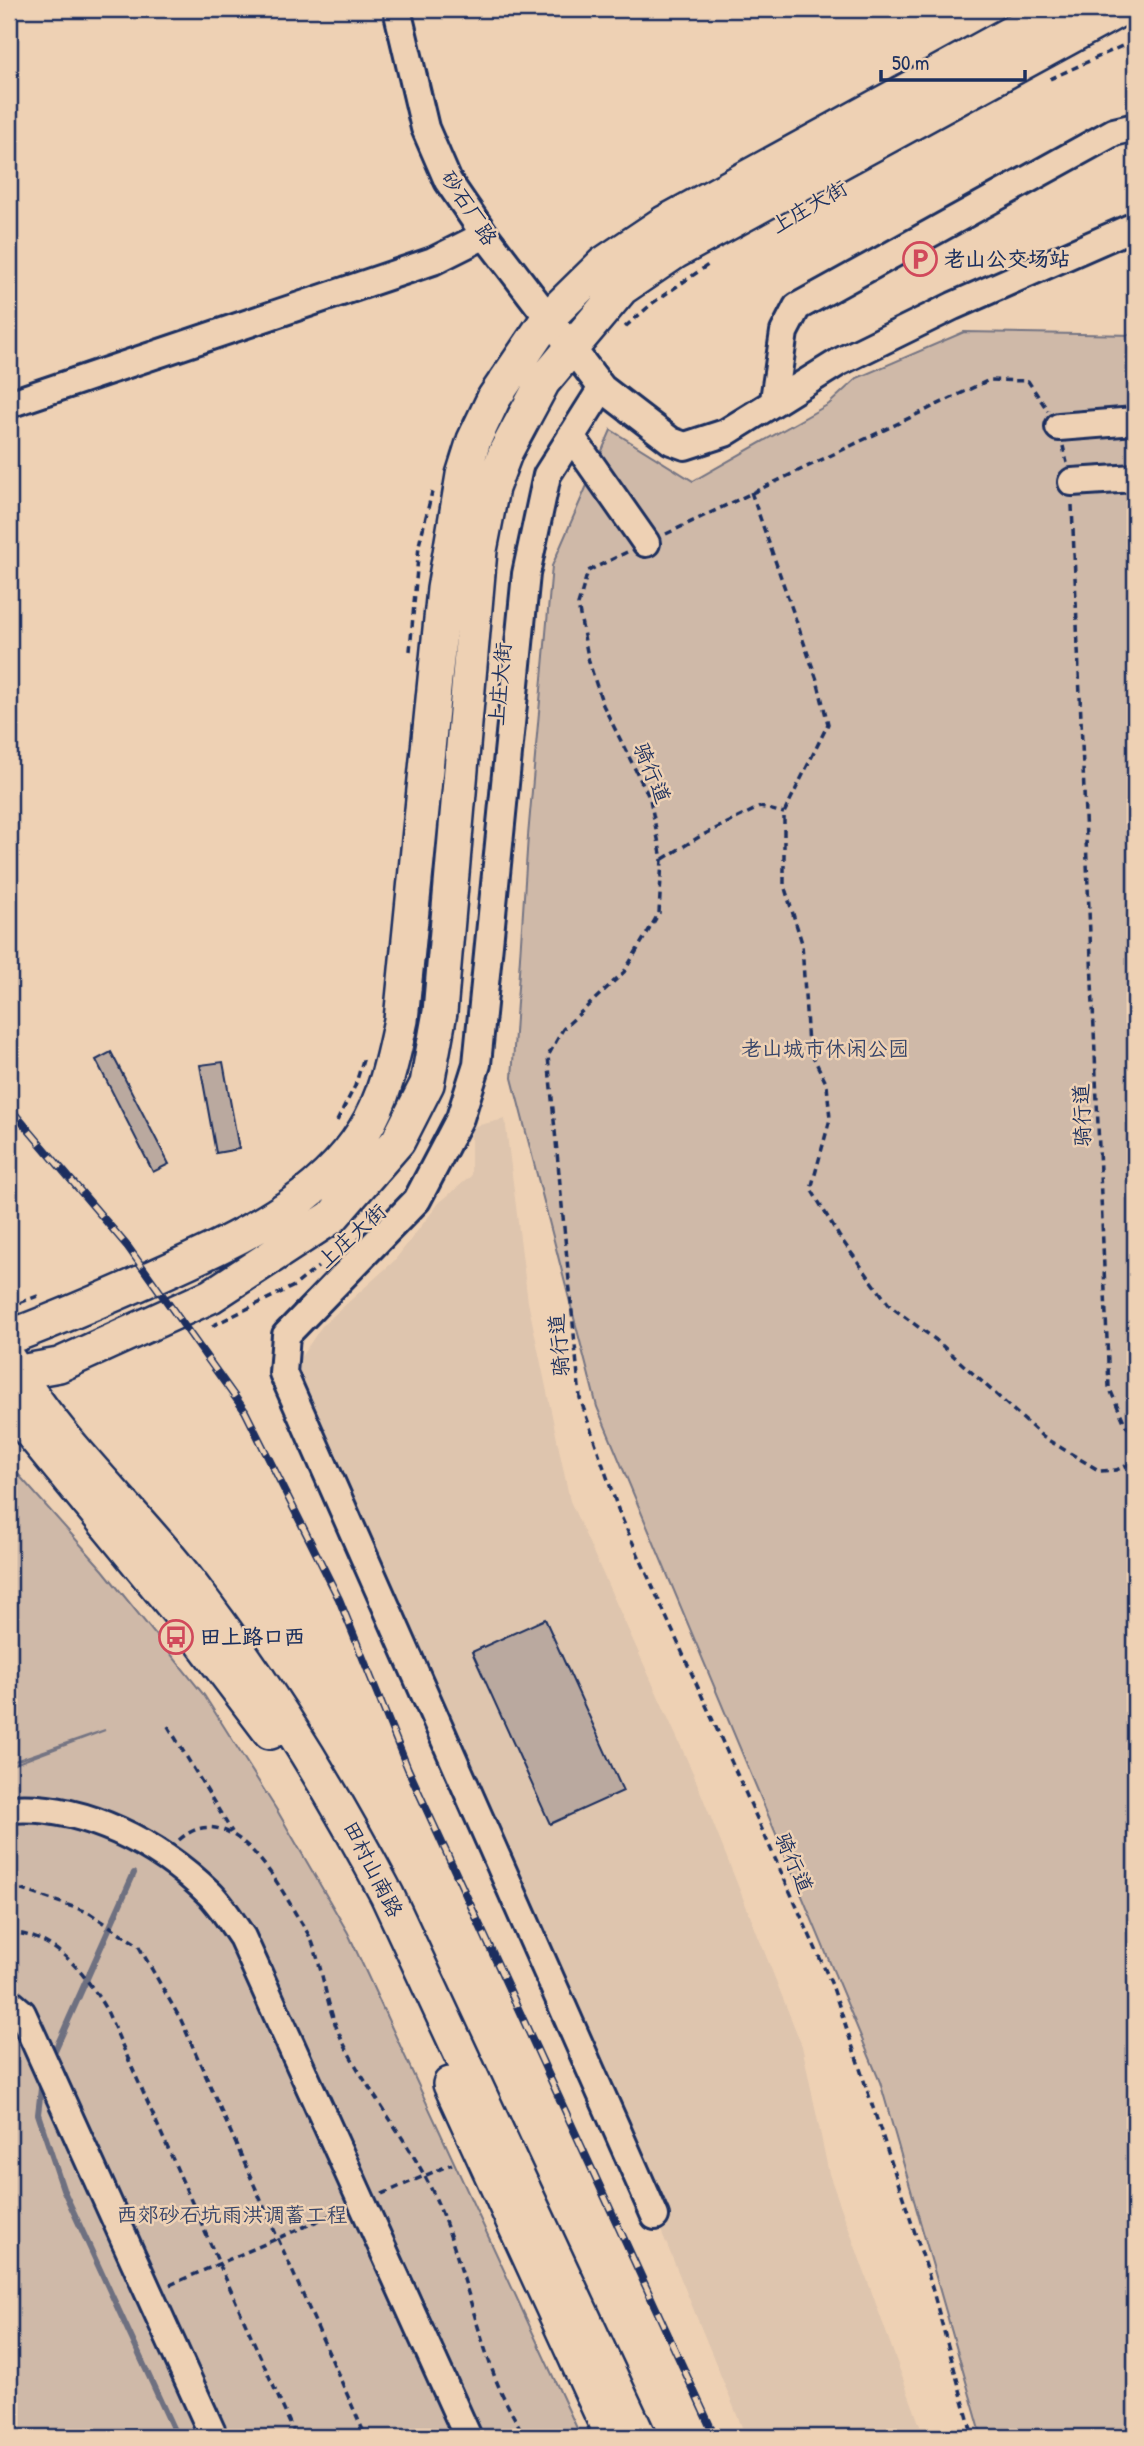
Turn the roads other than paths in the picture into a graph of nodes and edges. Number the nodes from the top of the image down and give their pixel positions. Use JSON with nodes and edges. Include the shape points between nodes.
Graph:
{"nodes":[{"id":1,"x":397,"y":9,"type":"edge"},
{"id":2,"x":1055,"y":9,"type":"edge"},
{"id":3,"x":1121,"y":9,"type":"edge"},
{"id":4,"x":1135,"y":127,"type":"edge"},
{"id":5,"x":1135,"y":226,"type":"edge"},
{"id":6,"x":485,"y":235,"type":"junction"},
{"id":7,"x":549,"y":317,"type":"junction"},
{"id":8,"x":570,"y":346,"type":"junction"},
{"id":9,"x":602,"y":388,"type":"junction"},
{"id":10,"x":774,"y":400,"type":"junction"},
{"id":11,"x":9,"y":404,"type":"edge"},
{"id":12,"x":1135,"y":422,"type":"edge"},
{"id":13,"x":1059,"y":428,"type":"road end"},
{"id":14,"x":571,"y":436,"type":"junction"},
{"id":15,"x":1135,"y":478,"type":"edge"},
{"id":16,"x":1072,"y":482,"type":"road end"},
{"id":17,"x":646,"y":543,"type":"road end"},
{"id":18,"x":9,"y":1337,"type":"edge"},
{"id":19,"x":11,"y":1369,"type":"edge"},
{"id":20,"x":9,"y":1406,"type":"edge"},
{"id":21,"x":9,"y":1809,"type":"edge"},
{"id":22,"x":9,"y":2003,"type":"edge"},
{"id":23,"x":655,"y":2216,"type":"dead end"},
{"id":24,"x":214,"y":2437,"type":"edge"},
{"id":25,"x":468,"y":2437,"type":"edge"},
{"id":26,"x":612,"y":2437,"type":"edge"},
{"id":27,"x":639,"y":2437,"type":"edge"}],
"edges":[{"from":1,"to":6,"type":"street","name":"砂石厂路","via":[[425,128],[448,181]]},
{"from":2,"to":7,"type":"main road","via":[[664,223],[603,264]]},
{"from":3,"to":8,"type":"main road","name":"上庄大街","via":[[675,252],[622,288]]},
{"from":4,"to":10,"type":"street","via":[[1114,132],[797,307],[783,331]]},
{"from":5,"to":10,"type":"street","via":[[953,306]]},
{"from":6,"to":7,"type":"street","name":"砂石厂路"},
{"from":6,"to":11,"type":"street","via":[[433,261]]},
{"from":7,"to":8,"type":"street","name":"砂石厂路"},
{"from":7,"to":18,"type":"main road","via":[[494,398],[463,475],[444,589],[401,1020],[389,1075],[365,1130],[317,1185],[258,1227],[66,1316]]},
{"from":8,"to":9,"type":"street","name":"砂石厂路"},
{"from":8,"to":19,"type":"main road","name":"上庄大街","via":[[543,382],[506,450],[492,488],[480,550],[440,1012],[427,1084],[398,1141],[332,1217],[211,1296],[59,1365]]},
{"from":9,"to":10,"type":"street","name":"砂石厂路","via":[[671,441],[685,446],[725,433]]},
{"from":9,"to":14,"type":"street"},
{"from":12,"to":13,"type":"street"},
{"from":14,"to":17,"type":"street"},
{"from":14,"to":23,"type":"street","via":[[547,475],[526,574],[477,1064],[460,1118],[417,1200],[286,1335],[283,1373]]},
{"from":15,"to":16,"type":"street"},
{"from":19,"to":27,"type":"main road","name":"田村山南路","via":[[33,1401],[188,1581],[287,1718],[341,1808],[387,1895]]},
{"from":20,"to":26,"type":"main road","name":"田村山南路","via":[[273,1736],[355,1875]]},
{"from":21,"to":25,"type":"street","via":[[78,1815],[167,1857],[212,1896],[242,1937]]},
{"from":22,"to":24,"type":"street","via":[[22,2013]]}]}
